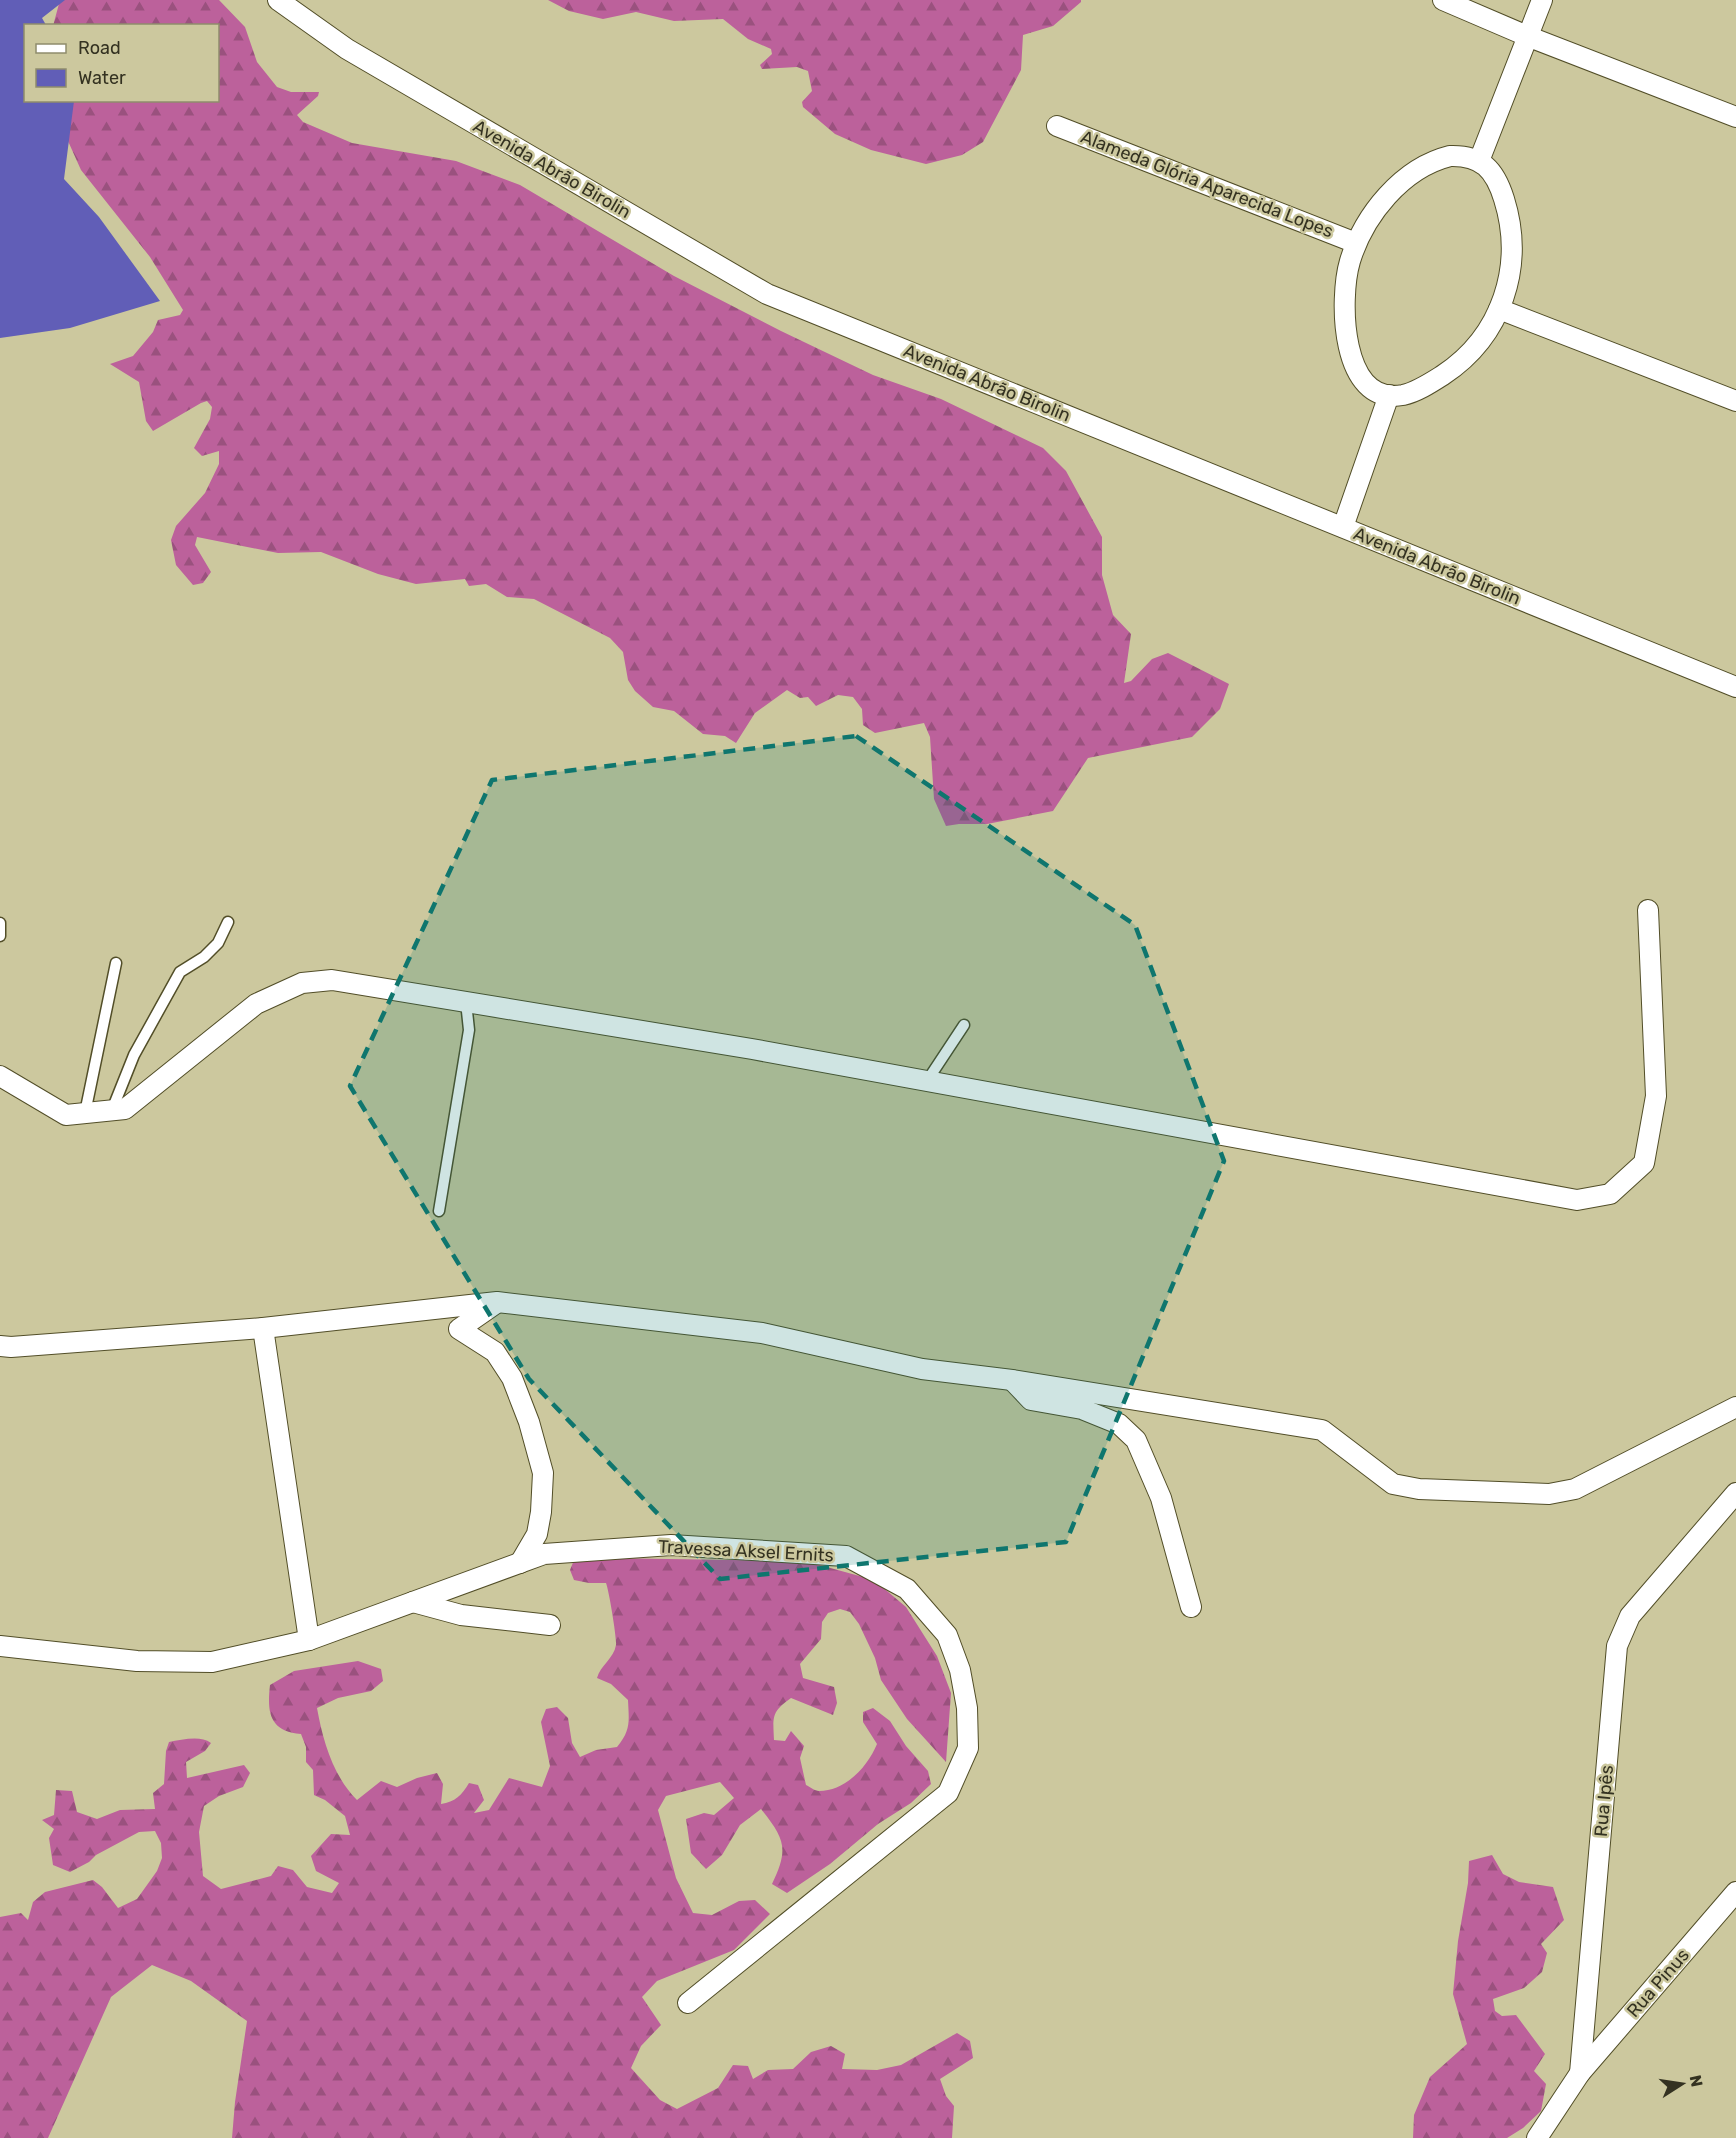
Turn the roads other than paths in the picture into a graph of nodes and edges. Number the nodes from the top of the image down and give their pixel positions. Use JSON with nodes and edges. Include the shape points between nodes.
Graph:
{"nodes":[{"id":1,"x":278,"y":0,"type":"edge"},
{"id":2,"x":1443,"y":0,"type":"edge"},
{"id":3,"x":1542,"y":0,"type":"edge"},
{"id":4,"x":1527,"y":36,"type":"junction"},
{"id":5,"x":1736,"y":117,"type":"edge"},
{"id":6,"x":1057,"y":126,"type":"dead end"},
{"id":7,"x":1479,"y":161,"type":"junction"},
{"id":8,"x":1356,"y":243,"type":"junction"},
{"id":9,"x":1499,"y":309,"type":"junction"},
{"id":10,"x":1389,"y":395,"type":"junction"},
{"id":11,"x":1736,"y":401,"type":"edge"},
{"id":12,"x":1343,"y":527,"type":"junction"},
{"id":13,"x":1736,"y":687,"type":"edge"},
{"id":14,"x":1648,"y":910,"type":"dead end"},
{"id":15,"x":228,"y":922,"type":"dead end"},
{"id":16,"x":0,"y":923,"type":"edge"},
{"id":17,"x":0,"y":936,"type":"edge"},
{"id":18,"x":116,"y":963,"type":"dead end"},
{"id":19,"x":466,"y":1002,"type":"junction"},
{"id":20,"x":964,"y":1024,"type":"dead end"},
{"id":21,"x":0,"y":1076,"type":"edge"},
{"id":22,"x":927,"y":1080,"type":"junction"},
{"id":23,"x":112,"y":1110,"type":"junction"},
{"id":24,"x":85,"y":1113,"type":"junction"},
{"id":25,"x":439,"y":1211,"type":"dead end"},
{"id":26,"x":498,"y":1302,"type":"junction"},
{"id":27,"x":263,"y":1328,"type":"junction"},
{"id":28,"x":0,"y":1346,"type":"edge"},
{"id":29,"x":1012,"y":1380,"type":"junction"},
{"id":30,"x":1736,"y":1407,"type":"edge"},
{"id":31,"x":1736,"y":1493,"type":"edge"},
{"id":32,"x":520,"y":1563,"type":"junction"},
{"id":33,"x":413,"y":1602,"type":"junction"},
{"id":34,"x":1191,"y":1607,"type":"dead end"},
{"id":35,"x":550,"y":1624,"type":"dead end"},
{"id":36,"x":309,"y":1640,"type":"junction"},
{"id":37,"x":0,"y":1646,"type":"edge"},
{"id":38,"x":1736,"y":1893,"type":"edge"},
{"id":39,"x":688,"y":2003,"type":"dead end"},
{"id":40,"x":1580,"y":2073,"type":"junction"},
{"id":41,"x":1537,"y":2138,"type":"edge"}],
"edges":[{"from":1,"to":12,"type":"street","name":"Avenida Abrão Birolin","via":[[347,49],[767,294]]},
{"from":2,"to":4,"type":"street"},
{"from":3,"to":4,"type":"street"},
{"from":4,"to":5,"type":"street"},
{"from":4,"to":7,"type":"street"},
{"from":6,"to":8,"type":"street","name":"Alameda Glória Aparecida Lopes"},
{"from":7,"to":8,"type":"street","via":[[1450,156],[1415,172],[1387,196]]},
{"from":7,"to":9,"type":"street","via":[[1499,184],[1512,232],[1511,272]]},
{"from":8,"to":10,"type":"street","via":[[1346,280],[1348,338],[1364,382]]},
{"from":9,"to":10,"type":"street","via":[[1480,342],[1453,368],[1411,392]]},
{"from":9,"to":11,"type":"street"},
{"from":10,"to":12,"type":"street"},
{"from":12,"to":13,"type":"street","name":"Avenida Abrão Birolin"},
{"from":14,"to":22,"type":"street","via":[[1656,1096],[1644,1163],[1610,1194],[1577,1200]]},
{"from":15,"to":23,"type":"lane","via":[[218,943],[180,972],[134,1055]]},
{"from":16,"to":17,"type":"lane"},
{"from":18,"to":24,"type":"lane"},
{"from":19,"to":22,"type":"street"},
{"from":19,"to":23,"type":"street","via":[[332,980],[302,983],[256,1004],[125,1109]]},
{"from":19,"to":25,"type":"lane","via":[[469,1030]]},
{"from":20,"to":22,"type":"lane"},
{"from":21,"to":24,"type":"street","via":[[66,1115]]},
{"from":23,"to":24,"type":"street"},
{"from":26,"to":27,"type":"street"},
{"from":26,"to":29,"type":"street","via":[[762,1333],[922,1369]]},
{"from":26,"to":32,"type":"street","via":[[459,1329],[495,1352],[512,1378],[543,1473],[537,1534]]},
{"from":27,"to":28,"type":"street"},
{"from":27,"to":36,"type":"street"},
{"from":29,"to":30,"type":"street","via":[[1322,1430],[1393,1484],[1419,1489],[1549,1494],[1575,1489]]},
{"from":29,"to":34,"type":"street","via":[[1031,1400],[1082,1409],[1119,1424],[1136,1440],[1161,1498]]},
{"from":31,"to":40,"type":"street","name":"Rua Ipês","via":[[1630,1616],[1617,1646]]},
{"from":32,"to":33,"type":"street","name":"Travessa Aksel Ernits"},
{"from":32,"to":39,"type":"street","name":"Travessa Aksel Ernits","via":[[544,1554],[671,1545],[846,1556],[906,1589],[947,1635],[954,1653],[967,1708],[968,1748],[948,1793]]},
{"from":33,"to":35,"type":"street","via":[[461,1616]]},
{"from":33,"to":36,"type":"street","name":"Travessa Aksel Ernits"},
{"from":36,"to":37,"type":"street","name":"Travessa Aksel Ernits","via":[[212,1662],[137,1661]]},
{"from":38,"to":40,"type":"street","name":"Rua Pinus"},
{"from":40,"to":41,"type":"street","name":"Rua Ipês"}]}
